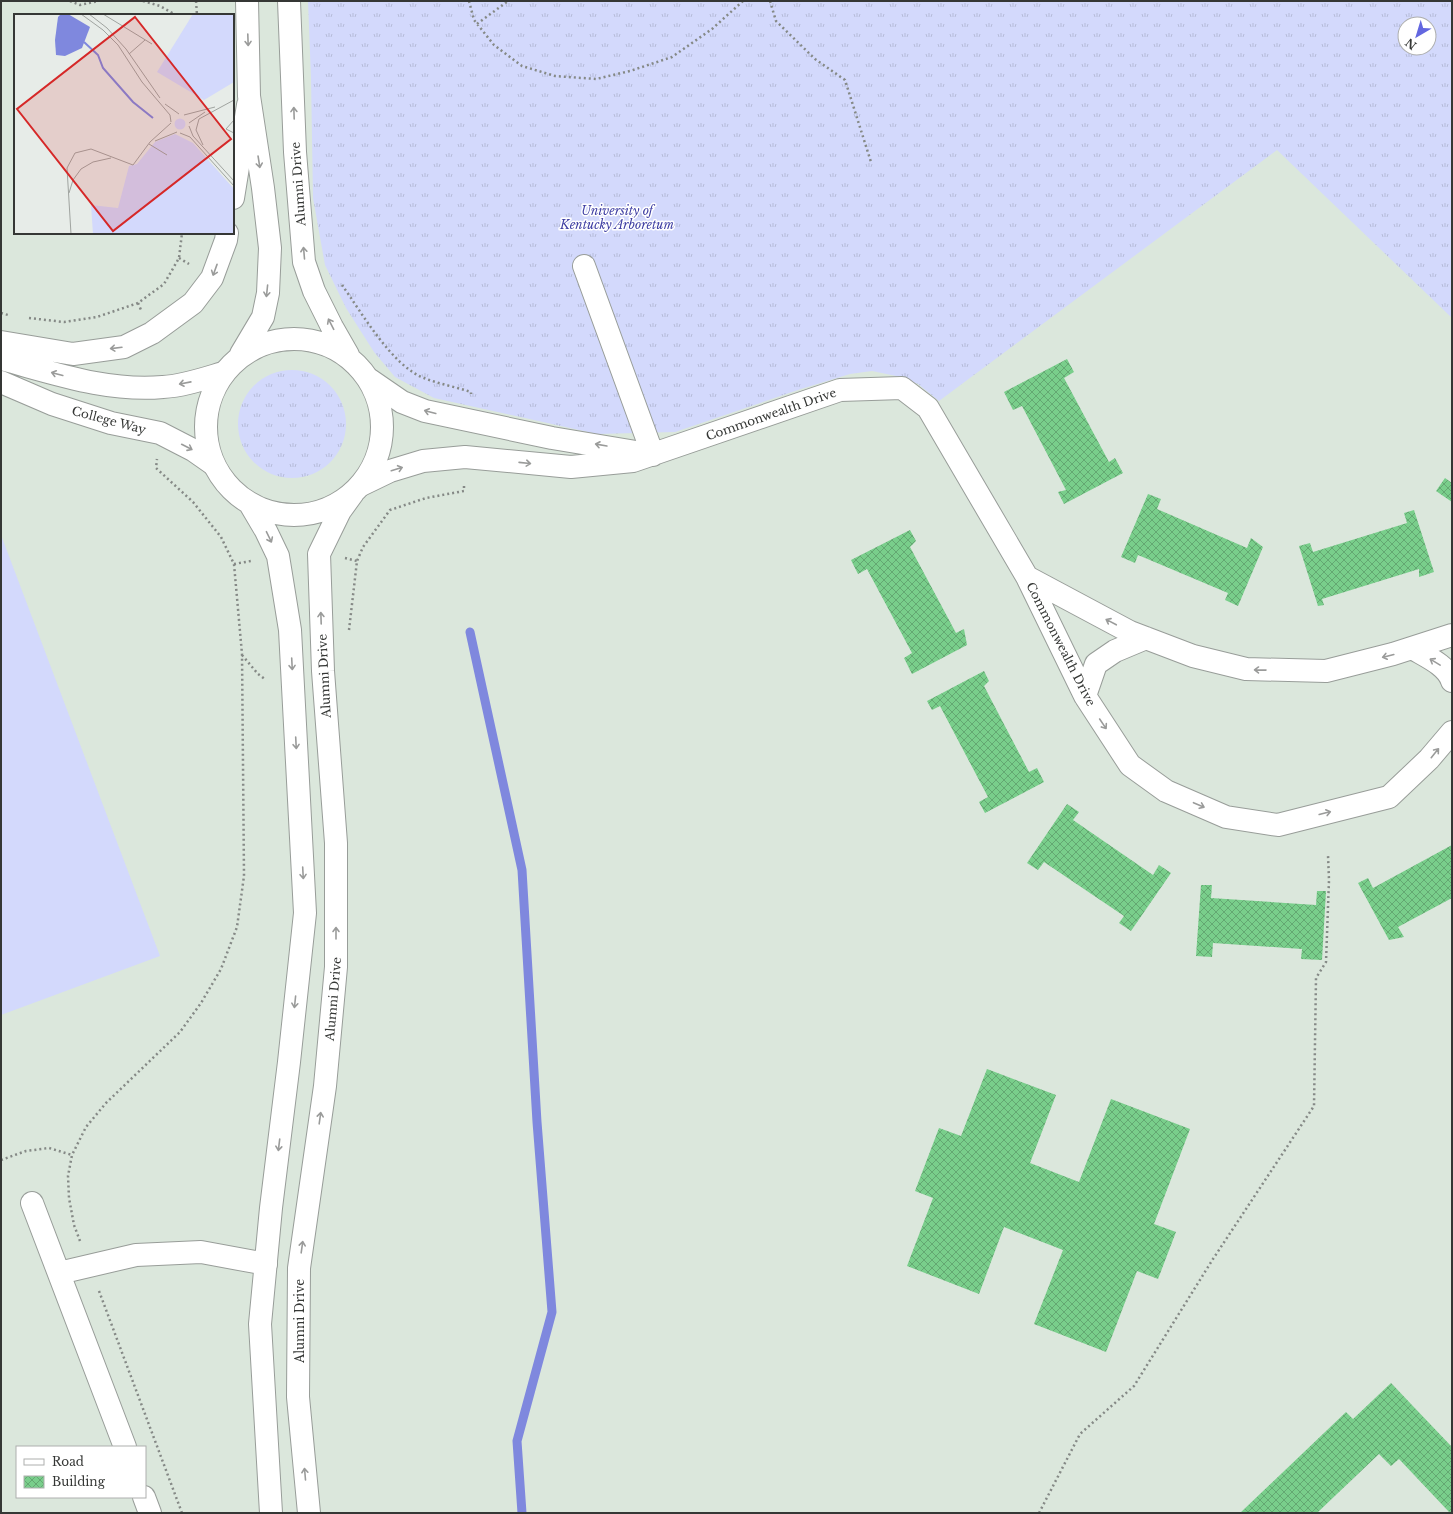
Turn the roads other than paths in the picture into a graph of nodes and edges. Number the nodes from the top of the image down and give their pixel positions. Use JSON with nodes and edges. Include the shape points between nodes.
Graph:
{"nodes":[{"id":1,"x":247,"y":1,"type":"edge"},
{"id":2,"x":289,"y":1,"type":"edge"},
{"id":3,"x":250,"y":96,"type":"junction"},
{"id":4,"x":234,"y":192,"type":"edge"},
{"id":5,"x":227,"y":234,"type":"edge"},
{"id":6,"x":584,"y":266,"type":"dead end"},
{"id":7,"x":1,"y":342,"type":"edge"},
{"id":8,"x":240,"y":355,"type":"junction"},
{"id":9,"x":349,"y":357,"type":"junction"},
{"id":10,"x":1,"y":359,"type":"edge"},
{"id":11,"x":223,"y":373,"type":"junction"},
{"id":12,"x":370,"y":380,"type":"junction"},
{"id":13,"x":1,"y":382,"type":"edge"},
{"id":14,"x":653,"y":455,"type":"junction"},
{"id":15,"x":213,"y":464,"type":"junction"},
{"id":16,"x":357,"y":489,"type":"junction"},
{"id":17,"x":250,"y":504,"type":"junction"},
{"id":18,"x":1027,"y":577,"type":"junction"},
{"id":19,"x":1452,"y":635,"type":"edge"},
{"id":20,"x":1146,"y":638,"type":"junction"},
{"id":21,"x":1412,"y":648,"type":"junction"},
{"id":22,"x":1452,"y":681,"type":"edge"},
{"id":23,"x":1084,"y":696,"type":"junction"},
{"id":24,"x":1452,"y":732,"type":"edge"},
{"id":25,"x":32,"y":1203,"type":"dead end"},
{"id":26,"x":266,"y":1264,"type":"junction"},
{"id":27,"x":299,"y":1268,"type":"junction"},
{"id":28,"x":59,"y":1273,"type":"junction"},
{"id":29,"x":125,"y":1446,"type":"edge"},
{"id":30,"x":144,"y":1498,"type":"edge"},
{"id":31,"x":150,"y":1513,"type":"edge"},
{"id":32,"x":271,"y":1513,"type":"edge"},
{"id":33,"x":309,"y":1513,"type":"edge"}],
"edges":[{"from":1,"to":3,"type":"main road","one_way":true},
{"from":9,"to":2,"type":"main road","name":"Alumni Drive","one_way":true,"via":[[314,291],[304,262],[295,152]]},
{"from":3,"to":4,"type":"main road"},
{"from":3,"to":8,"type":"main road","one_way":true,"via":[[270,248],[268,293],[263,317]]},
{"from":5,"to":7,"type":"main road","one_way":true,"via":[[212,278],[193,303],[152,333],[124,347],[73,354]]},
{"from":6,"to":14,"type":"main road"},
{"from":8,"to":9,"type":"main road","via":[[261,344],[283,338],[306,338],[329,345]]},
{"from":8,"to":11,"type":"main road"},
{"from":9,"to":12,"type":"main road"},
{"from":11,"to":10,"type":"main road","one_way":true,"via":[[164,387],[131,388],[93,383]]},
{"from":11,"to":15,"type":"main road","via":[[211,394],[205,417],[206,441]]},
{"from":14,"to":12,"type":"main road","name":"Commonwealth Drive","one_way":true,"via":[[552,438],[425,411],[402,402]]},
{"from":12,"to":16,"type":"main road","name":"Alumni Drive","via":[[379,401],[383,422],[381,445],[374,467]]},
{"from":13,"to":15,"type":"main road","name":"College Way","one_way":true,"via":[[52,404],[111,423],[160,433]]},
{"from":16,"to":14,"type":"main road","name":"Commonwealth Drive","one_way":true,"via":[[390,471],[423,461],[465,458],[571,467],[633,461]]},
{"from":14,"to":18,"type":"main road","name":"Commonwealth Drive","via":[[840,390],[902,388],[928,408]]},
{"from":15,"to":17,"type":"main road","via":[[235,493]]},
{"from":16,"to":17,"type":"main road","via":[[335,506],[314,513],[292,516]]},
{"from":27,"to":16,"type":"main road","name":"Alumni Drive","one_way":true,"via":[[325,1086],[336,967],[336,843],[323,671],[319,554],[340,511]]},
{"from":17,"to":26,"type":"main road","one_way":true,"via":[[278,556],[290,630],[305,912]]},
{"from":20,"to":18,"type":"main road","name":"Commonwealth Drive","one_way":true},
{"from":18,"to":23,"type":"main road","name":"Commonwealth Drive"},
{"from":19,"to":21,"type":"main road","name":"Commonwealth Drive"},
{"from":21,"to":20,"type":"main road","name":"Commonwealth Drive","one_way":true,"via":[[1326,671],[1246,669],[1193,656]]},
{"from":20,"to":23,"type":"main road","via":[[1115,651],[1096,664]]},
{"from":22,"to":21,"type":"main road","one_way":true,"via":[[1451,676],[1441,666]]},
{"from":23,"to":24,"type":"main road","name":"Commonwealth Drive","one_way":true,"via":[[1130,765],[1166,791],[1226,817],[1278,825],[1390,797]]},
{"from":25,"to":28,"type":"main road"},
{"from":26,"to":27,"type":"main road"},
{"from":26,"to":28,"type":"main road","via":[[201,1252],[136,1255]]},
{"from":26,"to":32,"type":"main road","via":[[260,1324]]},
{"from":33,"to":27,"type":"main road","name":"Alumni Drive","one_way":true,"via":[[298,1397]]},
{"from":28,"to":29,"type":"main road"},
{"from":30,"to":31,"type":"main road"}]}
